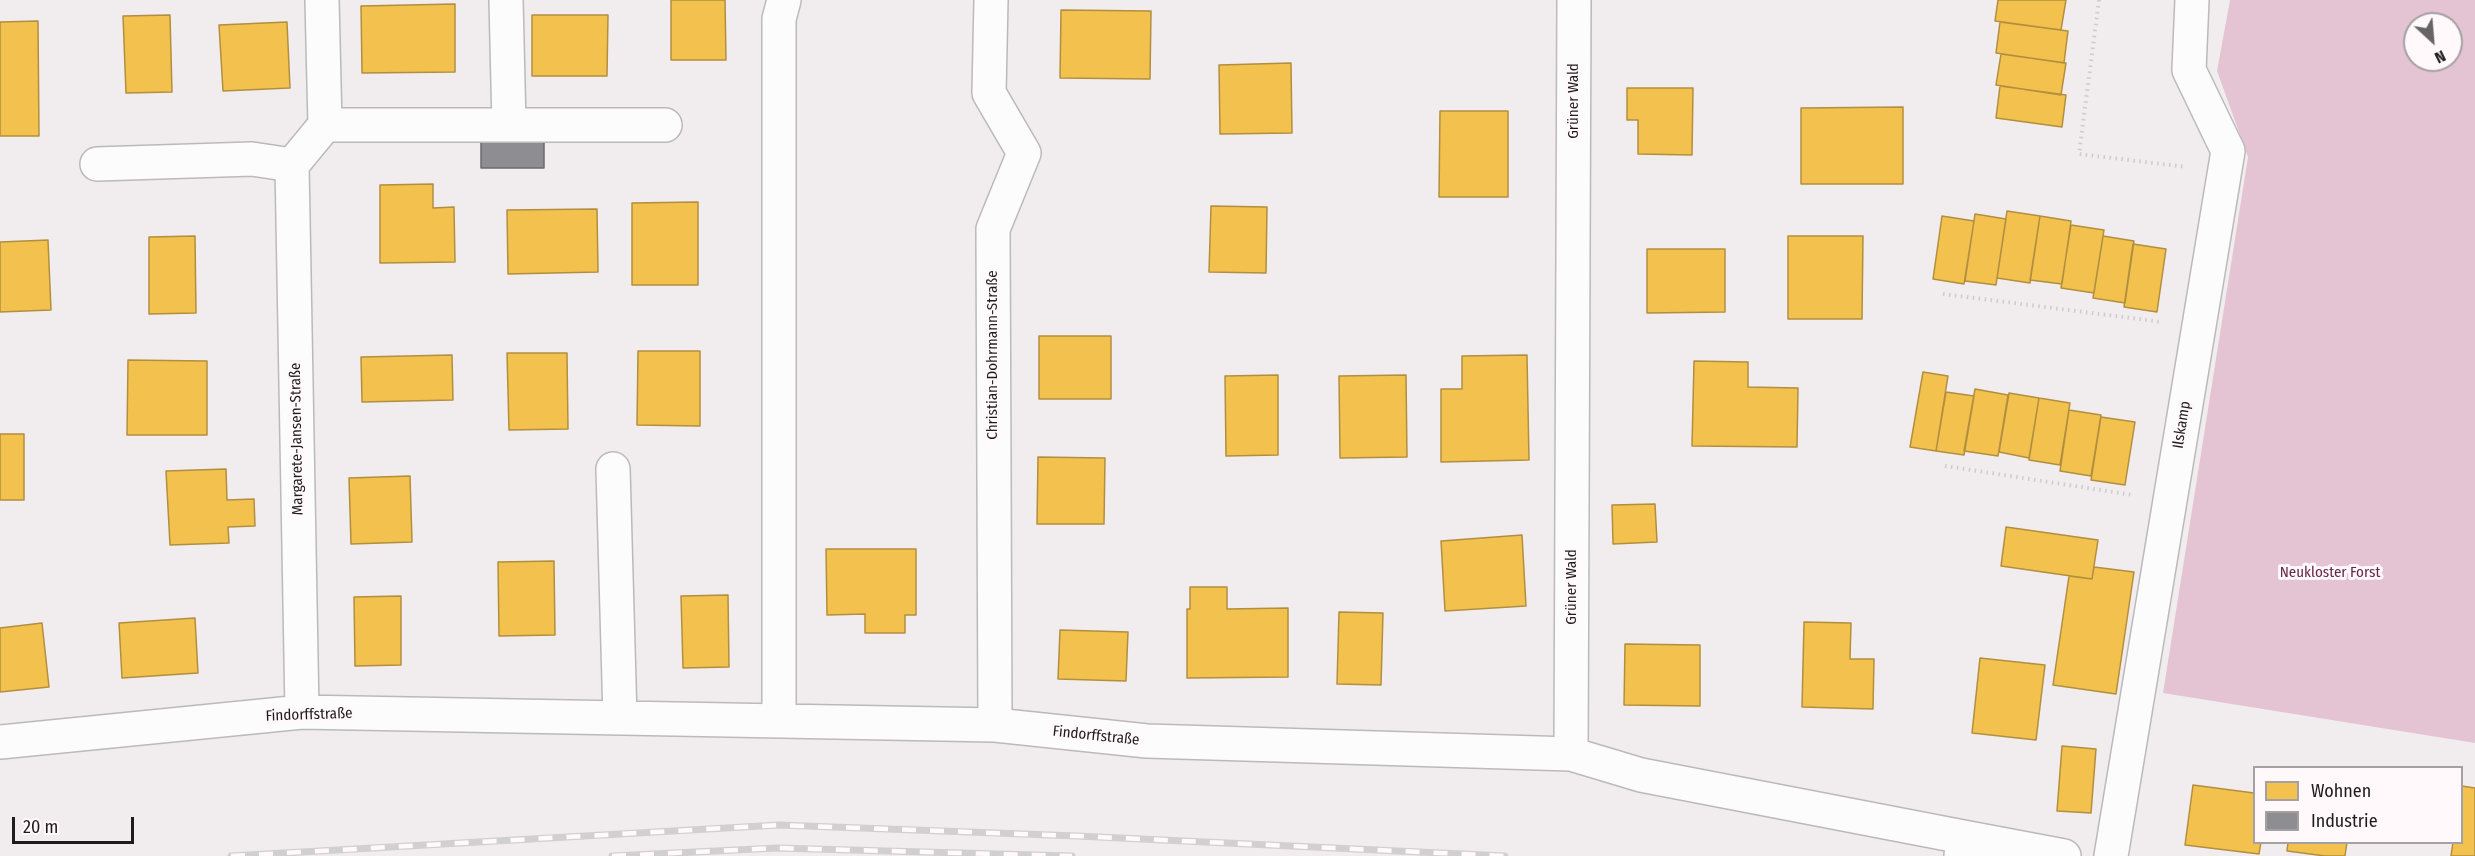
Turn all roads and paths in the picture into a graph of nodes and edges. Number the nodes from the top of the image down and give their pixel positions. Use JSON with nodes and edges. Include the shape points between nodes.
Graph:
{"nodes":[{"id":1,"x":322,"y":0,"type":"edge"},
{"id":2,"x":506,"y":0,"type":"edge"},
{"id":3,"x":784,"y":0,"type":"edge"},
{"id":4,"x":991,"y":0,"type":"edge"},
{"id":5,"x":1574,"y":0,"type":"edge"},
{"id":6,"x":2099,"y":0,"type":"edge"},
{"id":7,"x":2192,"y":0,"type":"edge"},
{"id":8,"x":325,"y":125,"type":"junction"},
{"id":9,"x":509,"y":125,"type":"junction"},
{"id":10,"x":665,"y":125,"type":"dead end"},
{"id":11,"x":97,"y":164,"type":"dead end"},
{"id":12,"x":292,"y":165,"type":"junction"},
{"id":13,"x":2224,"y":171,"type":"junction"},
{"id":14,"x":1943,"y":294,"type":"dead end"},
{"id":15,"x":2198,"y":327,"type":"junction"},
{"id":16,"x":1945,"y":466,"type":"dead end"},
{"id":17,"x":613,"y":469,"type":"dead end"},
{"id":18,"x":2170,"y":501,"type":"junction"},
{"id":19,"x":302,"y":712,"type":"junction"},
{"id":20,"x":620,"y":718,"type":"junction"},
{"id":21,"x":779,"y":721,"type":"junction"},
{"id":22,"x":995,"y":725,"type":"junction"},
{"id":23,"x":0,"y":742,"type":"edge"},
{"id":24,"x":1571,"y":754,"type":"junction"},
{"id":25,"x":1962,"y":846,"type":"edge"},
{"id":26,"x":2064,"y":856,"type":"edge"},
{"id":27,"x":2111,"y":856,"type":"edge"}],
"edges":[{"from":1,"to":8,"type":"street"},
{"from":2,"to":9,"type":"street"},
{"from":3,"to":21,"type":"street","via":[[779,20]]},
{"from":4,"to":22,"type":"street","name":"Christian-Dohrmann-Straße","via":[[989,93],[1024,153],[993,229]]},
{"from":5,"to":24,"type":"street","name":"Grüner Wald"},
{"from":6,"to":13,"type":"path","via":[[2079,153]]},
{"from":7,"to":13,"type":"street","name":"Ilskamp","via":[[2189,70],[2228,151]]},
{"from":8,"to":9,"type":"street"},
{"from":8,"to":12,"type":"street"},
{"from":9,"to":10,"type":"street"},
{"from":11,"to":12,"type":"street","via":[[252,159]]},
{"from":12,"to":19,"type":"street","name":"Margarete-Jansen-Straße"},
{"from":13,"to":15,"type":"street","name":"Ilskamp"},
{"from":14,"to":15,"type":"path"},
{"from":15,"to":18,"type":"street","name":"Ilskamp"},
{"from":16,"to":18,"type":"path"},
{"from":17,"to":20,"type":"street"},
{"from":18,"to":27,"type":"street","name":"Ilskamp"},
{"from":19,"to":20,"type":"street","name":"Findorffstraße"},
{"from":19,"to":23,"type":"street","name":"Findorffstraße"},
{"from":20,"to":21,"type":"street","name":"Findorffstraße"},
{"from":21,"to":22,"type":"street","name":"Findorffstraße"},
{"from":22,"to":24,"type":"street","name":"Findorffstraße","via":[[1147,741]]},
{"from":24,"to":25,"type":"street","via":[[1641,775]]},
{"from":25,"to":26,"type":"street"}]}
